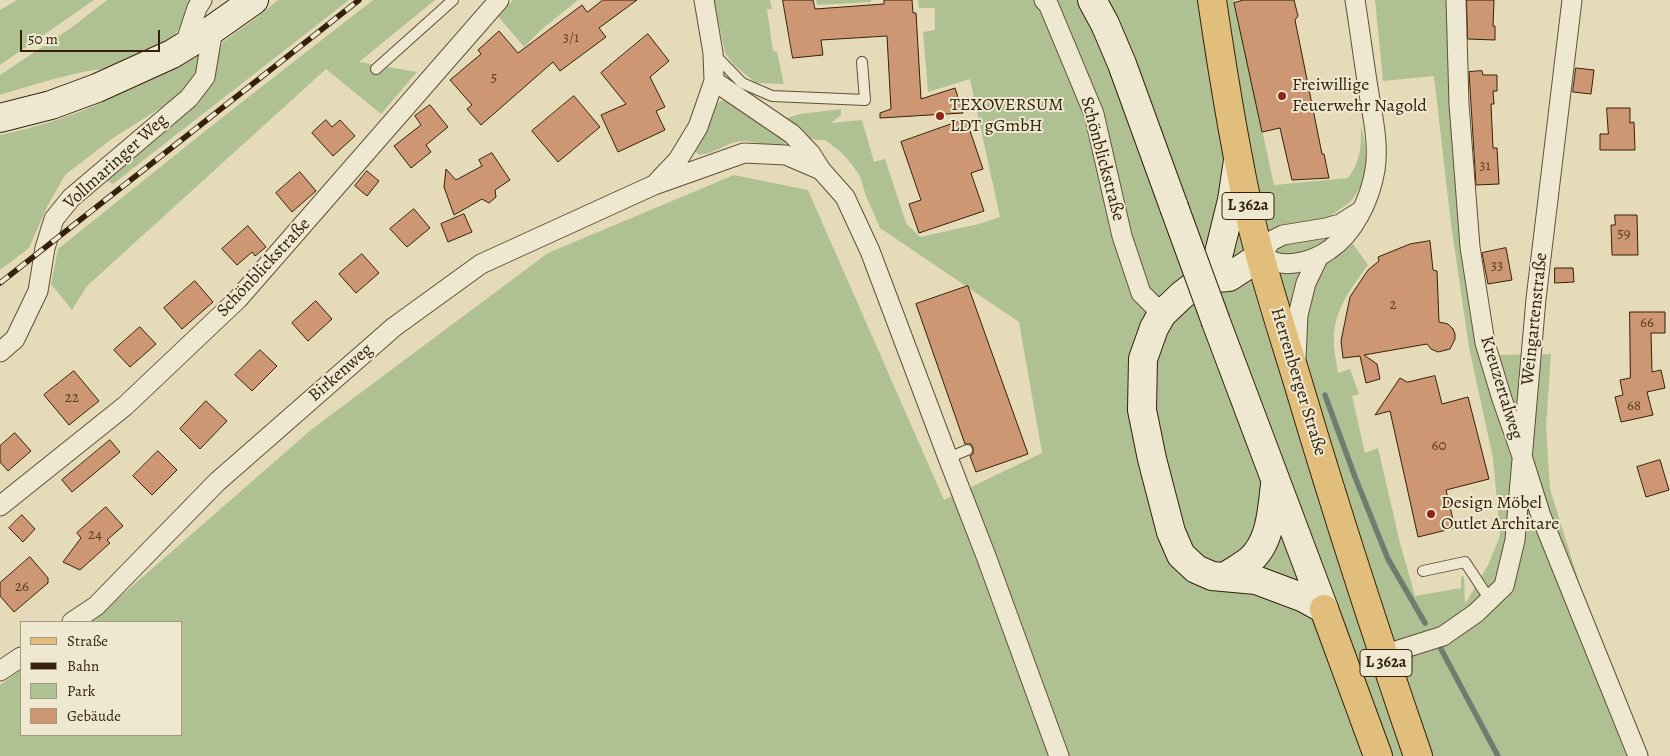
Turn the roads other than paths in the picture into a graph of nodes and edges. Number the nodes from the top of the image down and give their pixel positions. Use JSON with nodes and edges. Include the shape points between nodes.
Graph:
{"nodes":[{"id":1,"x":254,"y":0,"type":"edge"},
{"id":2,"x":453,"y":0,"type":"edge"},
{"id":3,"x":499,"y":0,"type":"edge"},
{"id":4,"x":704,"y":0,"type":"edge"},
{"id":5,"x":1044,"y":0,"type":"edge"},
{"id":6,"x":1092,"y":0,"type":"edge"},
{"id":7,"x":1212,"y":0,"type":"edge"},
{"id":8,"x":1355,"y":0,"type":"edge"},
{"id":9,"x":1456,"y":0,"type":"edge"},
{"id":10,"x":1572,"y":0,"type":"edge"},
{"id":11,"x":199,"y":4,"type":"edge"},
{"id":12,"x":213,"y":29,"type":"junction"},
{"id":13,"x":184,"y":47,"type":"junction"},
{"id":14,"x":713,"y":53,"type":"junction"},
{"id":15,"x":862,"y":62,"type":"dead end"},
{"id":16,"x":376,"y":68,"type":"dead end"},
{"id":17,"x":714,"y":81,"type":"junction"},
{"id":18,"x":0,"y":118,"type":"edge"},
{"id":19,"x":1238,"y":156,"type":"junction"},
{"id":20,"x":821,"y":170,"type":"junction"},
{"id":21,"x":654,"y":185,"type":"junction"},
{"id":22,"x":1362,"y":210,"type":"junction"},
{"id":23,"x":1261,"y":256,"type":"junction"},
{"id":24,"x":1319,"y":256,"type":"junction"},
{"id":25,"x":1210,"y":270,"type":"junction"},
{"id":26,"x":1162,"y":314,"type":"junction"},
{"id":27,"x":0,"y":352,"type":"edge"},
{"id":28,"x":1297,"y":379,"type":"junction"},
{"id":29,"x":967,"y":450,"type":"dead end"},
{"id":30,"x":1522,"y":456,"type":"junction"},
{"id":31,"x":948,"y":458,"type":"junction"},
{"id":32,"x":1276,"y":480,"type":"junction"},
{"id":33,"x":0,"y":506,"type":"edge"},
{"id":34,"x":1424,"y":570,"type":"dead end"},
{"id":35,"x":1226,"y":576,"type":"junction"},
{"id":36,"x":1490,"y":600,"type":"junction"},
{"id":37,"x":1324,"y":609,"type":"junction"},
{"id":38,"x":74,"y":621,"type":"edge"},
{"id":39,"x":1383,"y":655,"type":"junction"},
{"id":40,"x":20,"y":658,"type":"edge"},
{"id":41,"x":0,"y":671,"type":"edge"},
{"id":42,"x":1059,"y":756,"type":"edge"},
{"id":43,"x":1378,"y":756,"type":"edge"},
{"id":44,"x":1418,"y":756,"type":"edge"},
{"id":45,"x":1638,"y":756,"type":"edge"}],
"edges":[{"from":1,"to":12,"type":"main road"},
{"from":2,"to":16,"type":"lane"},
{"from":3,"to":33,"type":"street","name":"Schönblickstraße","via":[[238,299],[125,406]]},
{"from":4,"to":14,"type":"street"},
{"from":5,"to":26,"type":"street","name":"Schönblickstraße","via":[[1094,114],[1122,236],[1142,293]]},
{"from":6,"to":32,"type":"main road","bridge":true,"via":[[1122,64]]},
{"from":7,"to":19,"type":"main road","name":"Herrenberger Straße","number":"L 362a"},
{"from":8,"to":22,"type":"street","via":[[1376,142],[1376,168]]},
{"from":9,"to":30,"type":"street","name":"Kreuzertalweg","via":[[1458,104],[1470,247],[1485,343]]},
{"from":10,"to":30,"type":"street","name":"Weingartenstraße","via":[[1536,299]]},
{"from":11,"to":13,"type":"street"},
{"from":12,"to":13,"type":"main road"},
{"from":12,"to":27,"type":"street","name":"Vollmaringer Weg","via":[[205,77],[189,98],[70,198],[54,219],[38,291],[15,339]]},
{"from":13,"to":18,"type":"main road","via":[[97,88],[51,105]]},
{"from":14,"to":15,"type":"lane","via":[[742,83],[772,96],[865,100]]},
{"from":14,"to":17,"type":"street"},
{"from":17,"to":20,"type":"street","via":[[792,134]]},
{"from":17,"to":21,"type":"street","via":[[698,127],[678,160]]},
{"from":19,"to":23,"type":"main road","name":"Herrenberger Straße","number":"L 362a"},
{"from":19,"to":25,"type":"main road","via":[[1232,200]]},
{"from":20,"to":21,"type":"street","name":"Birkenweg","via":[[786,156],[744,153]]},
{"from":20,"to":31,"type":"street","via":[[845,197],[870,251]]},
{"from":21,"to":38,"type":"street","name":"Birkenweg","via":[[481,264],[394,327],[217,482],[96,606]]},
{"from":22,"to":23,"type":"street","via":[[1340,224],[1283,235],[1271,241]]},
{"from":22,"to":24,"type":"street","via":[[1338,244]]},
{"from":23,"to":24,"type":"street","via":[[1276,262],[1294,263]]},
{"from":23,"to":25,"type":"main road","via":[[1229,277]]},
{"from":23,"to":28,"type":"main road","name":"Herrenberger Straße","number":"L 362a"},
{"from":24,"to":28,"type":"street","via":[[1306,283],[1298,315]]},
{"from":25,"to":26,"type":"main road"},
{"from":26,"to":35,"type":"main road","via":[[1143,359],[1142,410],[1152,459],[1171,532],[1181,554],[1196,569],[1212,576]]},
{"from":28,"to":39,"type":"main road","name":"Herrenberger Straße","number":"L 362a"},
{"from":29,"to":31,"type":"lane"},
{"from":30,"to":36,"type":"street","name":"Weingartenstraße","via":[[1515,540],[1504,586]]},
{"from":30,"to":45,"type":"street","name":"Kreuzertalweg","via":[[1541,516]]},
{"from":31,"to":42,"type":"street"},
{"from":32,"to":35,"type":"main road","via":[[1271,521],[1262,547],[1250,560]]},
{"from":32,"to":37,"type":"main road"},
{"from":34,"to":36,"type":"lane","via":[[1465,562]]},
{"from":35,"to":37,"type":"main road","via":[[1256,580]]},
{"from":36,"to":39,"type":"street","name":"Weingartenstraße","via":[[1443,636]]},
{"from":37,"to":43,"type":"main road"},
{"from":39,"to":44,"type":"main road","name":"Herrenberger Straße","number":"L 362a"},
{"from":40,"to":41,"type":"street"}]}
